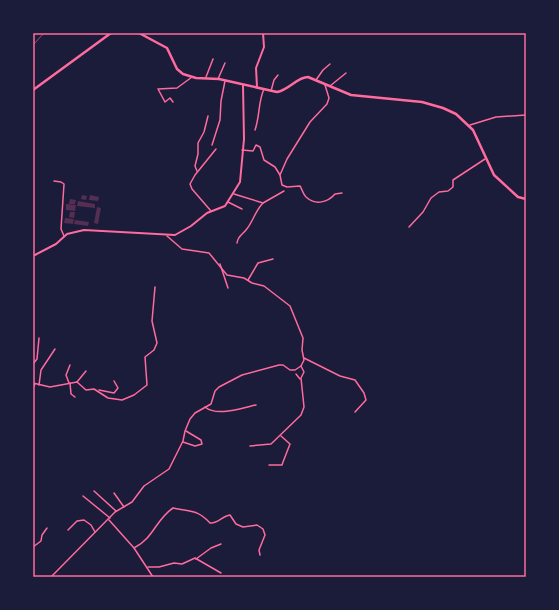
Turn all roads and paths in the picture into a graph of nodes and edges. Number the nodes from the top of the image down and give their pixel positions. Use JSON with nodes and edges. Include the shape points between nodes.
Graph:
{"nodes":[{"id":1,"x":111,"y":33,"type":"edge"},
{"id":2,"x":139,"y":33,"type":"edge"},
{"id":3,"x":263,"y":33,"type":"edge"},
{"id":4,"x":213,"y":59,"type":"dead end"},
{"id":5,"x":225,"y":63,"type":"dead end"},
{"id":6,"x":330,"y":64,"type":"dead end"},
{"id":7,"x":346,"y":73,"type":"dead end"},
{"id":8,"x":278,"y":74,"type":"dead end"},
{"id":9,"x":192,"y":77,"type":"junction"},
{"id":10,"x":206,"y":77,"type":"junction"},
{"id":11,"x":218,"y":79,"type":"junction"},
{"id":12,"x":316,"y":80,"type":"junction"},
{"id":13,"x":225,"y":81,"type":"junction"},
{"id":14,"x":324,"y":83,"type":"junction"},
{"id":15,"x":243,"y":85,"type":"junction"},
{"id":16,"x":330,"y":86,"type":"junction"},
{"id":17,"x":256,"y":87,"type":"junction"},
{"id":18,"x":264,"y":89,"type":"junction"},
{"id":19,"x":33,"y":90,"type":"edge"},
{"id":20,"x":271,"y":91,"type":"junction"},
{"id":21,"x":173,"y":102,"type":"dead end"},
{"id":22,"x":526,"y":115,"type":"edge"},
{"id":23,"x":208,"y":116,"type":"dead end"},
{"id":24,"x":470,"y":125,"type":"junction"},
{"id":25,"x":255,"y":130,"type":"dead end"},
{"id":26,"x":212,"y":145,"type":"dead end"},
{"id":27,"x":216,"y":149,"type":"dead end"},
{"id":28,"x":242,"y":150,"type":"junction"},
{"id":29,"x":485,"y":159,"type":"junction"},
{"id":30,"x":198,"y":171,"type":"junction"},
{"id":31,"x":280,"y":175,"type":"junction"},
{"id":32,"x":54,"y":181,"type":"dead end"},
{"id":33,"x":284,"y":192,"type":"dead end"},
{"id":34,"x":342,"y":193,"type":"dead end"},
{"id":35,"x":234,"y":194,"type":"junction"},
{"id":36,"x":526,"y":199,"type":"edge"},
{"id":37,"x":228,"y":202,"type":"junction"},
{"id":38,"x":263,"y":203,"type":"junction"},
{"id":39,"x":242,"y":209,"type":"dead end"},
{"id":40,"x":211,"y":211,"type":"junction"},
{"id":41,"x":409,"y":227,"type":"dead end"},
{"id":42,"x":64,"y":236,"type":"junction"},
{"id":43,"x":167,"y":236,"type":"junction"},
{"id":44,"x":237,"y":243,"type":"dead end"},
{"id":45,"x":33,"y":256,"type":"edge"},
{"id":46,"x":273,"y":259,"type":"dead end"},
{"id":47,"x":220,"y":264,"type":"junction"},
{"id":48,"x":248,"y":280,"type":"junction"},
{"id":49,"x":155,"y":287,"type":"dead end"},
{"id":50,"x":228,"y":288,"type":"dead end"},
{"id":51,"x":39,"y":338,"type":"dead end"},
{"id":52,"x":55,"y":349,"type":"dead end"},
{"id":53,"x":304,"y":358,"type":"junction"},
{"id":54,"x":33,"y":364,"type":"edge"},
{"id":55,"x":70,"y":365,"type":"dead end"},
{"id":56,"x":302,"y":366,"type":"junction"},
{"id":57,"x":86,"y":371,"type":"dead end"},
{"id":58,"x":296,"y":374,"type":"dead end"},
{"id":59,"x":301,"y":380,"type":"junction"},
{"id":60,"x":114,"y":381,"type":"dead end"},
{"id":61,"x":77,"y":382,"type":"junction"},
{"id":62,"x":69,"y":383,"type":"junction"},
{"id":63,"x":34,"y":384,"type":"edge"},
{"id":64,"x":39,"y":386,"type":"junction"},
{"id":65,"x":33,"y":388,"type":"edge"},
{"id":66,"x":97,"y":390,"type":"junction"},
{"id":67,"x":75,"y":397,"type":"dead end"},
{"id":68,"x":256,"y":405,"type":"dead end"},
{"id":69,"x":205,"y":407,"type":"junction"},
{"id":70,"x":355,"y":412,"type":"dead end"},
{"id":71,"x":185,"y":431,"type":"junction"},
{"id":72,"x":281,"y":436,"type":"junction"},
{"id":73,"x":183,"y":442,"type":"junction"},
{"id":74,"x":250,"y":446,"type":"dead end"},
{"id":75,"x":269,"y":465,"type":"dead end"},
{"id":76,"x":94,"y":491,"type":"dead end"},
{"id":77,"x":114,"y":493,"type":"dead end"},
{"id":78,"x":83,"y":496,"type":"dead end"},
{"id":79,"x":124,"y":507,"type":"junction"},
{"id":80,"x":116,"y":512,"type":"junction"},
{"id":81,"x":110,"y":519,"type":"junction"},
{"id":82,"x":47,"y":528,"type":"dead end"},
{"id":83,"x":68,"y":530,"type":"dead end"},
{"id":84,"x":95,"y":532,"type":"junction"},
{"id":85,"x":221,"y":544,"type":"dead end"},
{"id":86,"x":33,"y":547,"type":"edge"},
{"id":87,"x":134,"y":548,"type":"junction"},
{"id":88,"x":260,"y":555,"type":"dead end"},
{"id":89,"x":196,"y":559,"type":"junction"},
{"id":90,"x":148,"y":567,"type":"junction"},
{"id":91,"x":221,"y":573,"type":"dead end"},
{"id":92,"x":51,"y":577,"type":"edge"},
{"id":93,"x":154,"y":577,"type":"edge"}],
"edges":[{"from":1,"to":19,"type":"main road"},
{"from":2,"to":9,"type":"main road","via":[[167,48],[177,69]]},
{"from":3,"to":17,"type":"street","via":[[264,47],[256,68]]},
{"from":4,"to":10,"type":"street"},
{"from":5,"to":11,"type":"street"},
{"from":6,"to":12,"type":"street"},
{"from":7,"to":16,"type":"street"},
{"from":8,"to":20,"type":"street"},
{"from":9,"to":10,"type":"main road"},
{"from":9,"to":21,"type":"street","via":[[177,88],[158,89],[164,101],[170,98]]},
{"from":10,"to":11,"type":"main road"},
{"from":11,"to":13,"type":"main road"},
{"from":12,"to":14,"type":"main road"},
{"from":12,"to":20,"type":"main road","via":[[305,77],[286,90]]},
{"from":13,"to":15,"type":"main road"},
{"from":13,"to":26,"type":"street","via":[[220,120]]},
{"from":14,"to":16,"type":"main road"},
{"from":14,"to":31,"type":"street","via":[[329,98],[327,104],[310,122]]},
{"from":15,"to":17,"type":"main road"},
{"from":15,"to":28,"type":"street"},
{"from":16,"to":24,"type":"main road","via":[[351,95],[439,106],[456,114]]},
{"from":17,"to":18,"type":"main road"},
{"from":18,"to":20,"type":"main road"},
{"from":18,"to":25,"type":"street"},
{"from":22,"to":24,"type":"street","via":[[496,117]]},
{"from":23,"to":30,"type":"street","via":[[198,143],[195,166]]},
{"from":24,"to":29,"type":"main road"},
{"from":27,"to":30,"type":"street"},
{"from":28,"to":31,"type":"street","via":[[253,151],[255,146],[260,147],[265,162],[274,166]]},
{"from":28,"to":35,"type":"street","via":[[240,182]]},
{"from":29,"to":36,"type":"main road","via":[[499,181],[518,197]]},
{"from":29,"to":41,"type":"street","via":[[453,180],[453,186],[449,190],[439,192],[431,198],[423,212]]},
{"from":30,"to":40,"type":"street","via":[[190,187]]},
{"from":31,"to":34,"type":"street","via":[[282,185],[300,186],[312,201],[325,202],[335,194]]},
{"from":32,"to":42,"type":"street","via":[[64,184],[61,229]]},
{"from":33,"to":38,"type":"street"},
{"from":35,"to":37,"type":"street"},
{"from":35,"to":38,"type":"street"},
{"from":37,"to":39,"type":"street"},
{"from":37,"to":40,"type":"street","via":[[225,206]]},
{"from":38,"to":44,"type":"street","via":[[257,208]]},
{"from":40,"to":43,"type":"street","via":[[182,232]]},
{"from":42,"to":43,"type":"street","via":[[91,229]]},
{"from":42,"to":45,"type":"street","via":[[56,244]]},
{"from":43,"to":47,"type":"street","via":[[184,250],[209,253]]},
{"from":46,"to":48,"type":"street","via":[[258,264]]},
{"from":47,"to":48,"type":"street","via":[[227,275]]},
{"from":47,"to":50,"type":"street"},
{"from":48,"to":53,"type":"street","via":[[266,287],[290,306],[303,338]]},
{"from":49,"to":66,"type":"street","via":[[152,321],[157,343],[154,350],[145,357],[147,384],[134,395],[122,400],[108,398]]},
{"from":51,"to":54,"type":"street","via":[[37,359]]},
{"from":52,"to":64,"type":"street","via":[[41,370]]},
{"from":53,"to":56,"type":"street"},
{"from":53,"to":70,"type":"street","via":[[340,376],[355,380],[366,400]]},
{"from":55,"to":62,"type":"street","via":[[66,375]]},
{"from":56,"to":59,"type":"street","via":[[304,372]]},
{"from":56,"to":69,"type":"street","via":[[292,370],[283,365],[242,375],[219,387],[211,404]]},
{"from":57,"to":61,"type":"street"},
{"from":58,"to":59,"type":"street"},
{"from":59,"to":72,"type":"street","via":[[304,410]]},
{"from":60,"to":66,"type":"street","via":[[118,388],[114,393]]},
{"from":61,"to":62,"type":"street"},
{"from":61,"to":66,"type":"street","via":[[86,390]]},
{"from":62,"to":64,"type":"street","via":[[50,387]]},
{"from":62,"to":67,"type":"street","via":[[71,394]]},
{"from":63,"to":64,"type":"street"},
{"from":63,"to":65,"type":"street"},
{"from":68,"to":69,"type":"street","via":[[221,413]]},
{"from":69,"to":71,"type":"street","via":[[193,415]]},
{"from":71,"to":73,"type":"street"},
{"from":71,"to":73,"type":"street","via":[[201,440],[202,444],[195,446]]},
{"from":72,"to":74,"type":"street","via":[[271,444]]},
{"from":72,"to":75,"type":"street","via":[[290,444],[282,465]]},
{"from":73,"to":79,"type":"street","via":[[169,469],[144,486],[137,497]]},
{"from":76,"to":80,"type":"street"},
{"from":77,"to":79,"type":"street"},
{"from":78,"to":81,"type":"street"},
{"from":79,"to":80,"type":"street"},
{"from":80,"to":81,"type":"street"},
{"from":81,"to":84,"type":"street"},
{"from":81,"to":87,"type":"street"},
{"from":82,"to":86,"type":"street","via":[[41,541]]},
{"from":83,"to":84,"type":"street","via":[[77,521],[84,520]]},
{"from":84,"to":92,"type":"street"},
{"from":85,"to":89,"type":"street"},
{"from":87,"to":88,"type":"street","via":[[150,538],[161,520],[173,508],[196,512],[205,516],[210,523],[230,515],[236,524],[243,527],[257,525],[265,535],[259,550]]},
{"from":87,"to":90,"type":"street"},
{"from":89,"to":90,"type":"street","via":[[190,559],[182,564]]},
{"from":89,"to":91,"type":"street"},
{"from":90,"to":93,"type":"street"}]}
